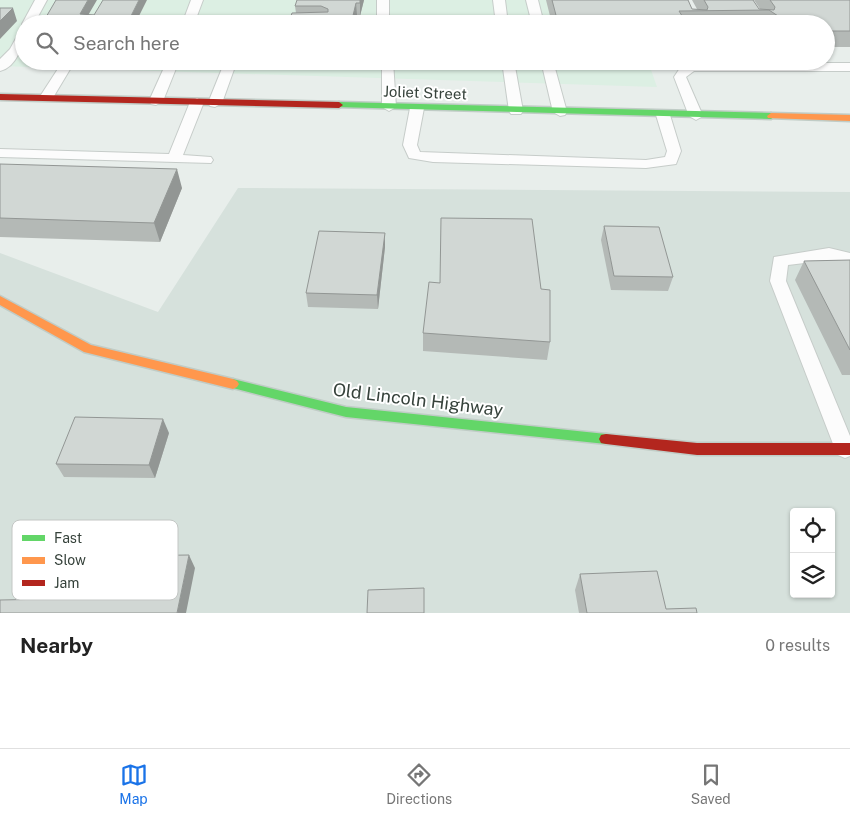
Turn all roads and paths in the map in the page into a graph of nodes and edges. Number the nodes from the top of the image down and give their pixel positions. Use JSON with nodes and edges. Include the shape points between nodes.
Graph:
{"nodes":[{"id":1,"x":41,"y":0,"type":"edge"},
{"id":2,"x":198,"y":0,"type":"edge"},
{"id":3,"x":383,"y":0,"type":"edge"},
{"id":4,"x":499,"y":0,"type":"edge"},
{"id":5,"x":532,"y":0,"type":"edge"},
{"id":6,"x":33,"y":15,"type":"edge"},
{"id":7,"x":192,"y":15,"type":"edge"},
{"id":8,"x":383,"y":15,"type":"edge"},
{"id":9,"x":501,"y":15,"type":"edge"},
{"id":10,"x":536,"y":15,"type":"edge"},
{"id":11,"x":15,"y":50,"type":"edge"},
{"id":12,"x":0,"y":67,"type":"edge"},
{"id":13,"x":835,"y":67,"type":"edge"},
{"id":14,"x":850,"y":67,"type":"edge"},
{"id":15,"x":63,"y":70,"type":"edge"},
{"id":16,"x":169,"y":70,"type":"edge"},
{"id":17,"x":228,"y":70,"type":"edge"},
{"id":18,"x":388,"y":70,"type":"edge"},
{"id":19,"x":509,"y":70,"type":"edge"},
{"id":20,"x":549,"y":70,"type":"edge"},
{"id":21,"x":686,"y":70,"type":"edge"},
{"id":22,"x":0,"y":97,"type":"edge"},
{"id":23,"x":46,"y":98,"type":"junction"},
{"id":24,"x":156,"y":101,"type":"junction"},
{"id":25,"x":197,"y":102,"type":"junction"},
{"id":26,"x":215,"y":103,"type":"junction"},
{"id":27,"x":389,"y":108,"type":"junction"},
{"id":28,"x":417,"y":108,"type":"junction"},
{"id":29,"x":516,"y":111,"type":"junction"},
{"id":30,"x":560,"y":112,"type":"junction"},
{"id":31,"x":664,"y":115,"type":"junction"},
{"id":32,"x":696,"y":116,"type":"junction"},
{"id":33,"x":850,"y":118,"type":"edge"},
{"id":34,"x":0,"y":153,"type":"edge"},
{"id":35,"x":174,"y":159,"type":"junction"},
{"id":36,"x":206,"y":160,"type":"dead end"},
{"id":37,"x":850,"y":259,"type":"edge"},
{"id":38,"x":0,"y":300,"type":"edge"},
{"id":39,"x":847,"y":449,"type":"edge"}],
"edges":[{"from":1,"to":6,"type":"lane"},
{"from":2,"to":7,"type":"lane"},
{"from":3,"to":8,"type":"lane"},
{"from":4,"to":9,"type":"lane"},
{"from":5,"to":10,"type":"lane"},
{"from":11,"to":12,"type":"lane"},
{"from":13,"to":14,"type":"lane"},
{"from":15,"to":23,"type":"lane"},
{"from":16,"to":24,"type":"lane"},
{"from":17,"to":26,"type":"lane"},
{"from":18,"to":27,"type":"lane"},
{"from":19,"to":29,"type":"lane"},
{"from":20,"to":30,"type":"lane"},
{"from":21,"to":32,"type":"lane","via":[[680,77]]},
{"from":22,"to":23,"type":"main road","name":"Joliet Street"},
{"from":23,"to":24,"type":"main road","name":"Joliet Street"},
{"from":24,"to":25,"type":"main road","name":"Joliet Street"},
{"from":25,"to":26,"type":"main road","name":"Joliet Street"},
{"from":25,"to":35,"type":"lane"},
{"from":26,"to":27,"type":"main road","name":"Joliet Street"},
{"from":27,"to":28,"type":"main road","name":"Joliet Street"},
{"from":28,"to":29,"type":"main road","name":"Joliet Street"},
{"from":28,"to":31,"type":"lane","via":[[410,145],[414,155],[607,163],[671,161],[674,151]]},
{"from":29,"to":30,"type":"main road","name":"Joliet Street"},
{"from":30,"to":31,"type":"main road","name":"Joliet Street"},
{"from":31,"to":32,"type":"main road","name":"Joliet Street"},
{"from":32,"to":33,"type":"main road","name":"Joliet Street"},
{"from":34,"to":35,"type":"lane"},
{"from":35,"to":36,"type":"lane"},
{"from":37,"to":39,"type":"lane","via":[[829,254],[780,261],[778,281]]},
{"from":38,"to":39,"type":"main road","name":"Old Lincoln Highway","via":[[88,349],[346,412],[697,449]]}]}
